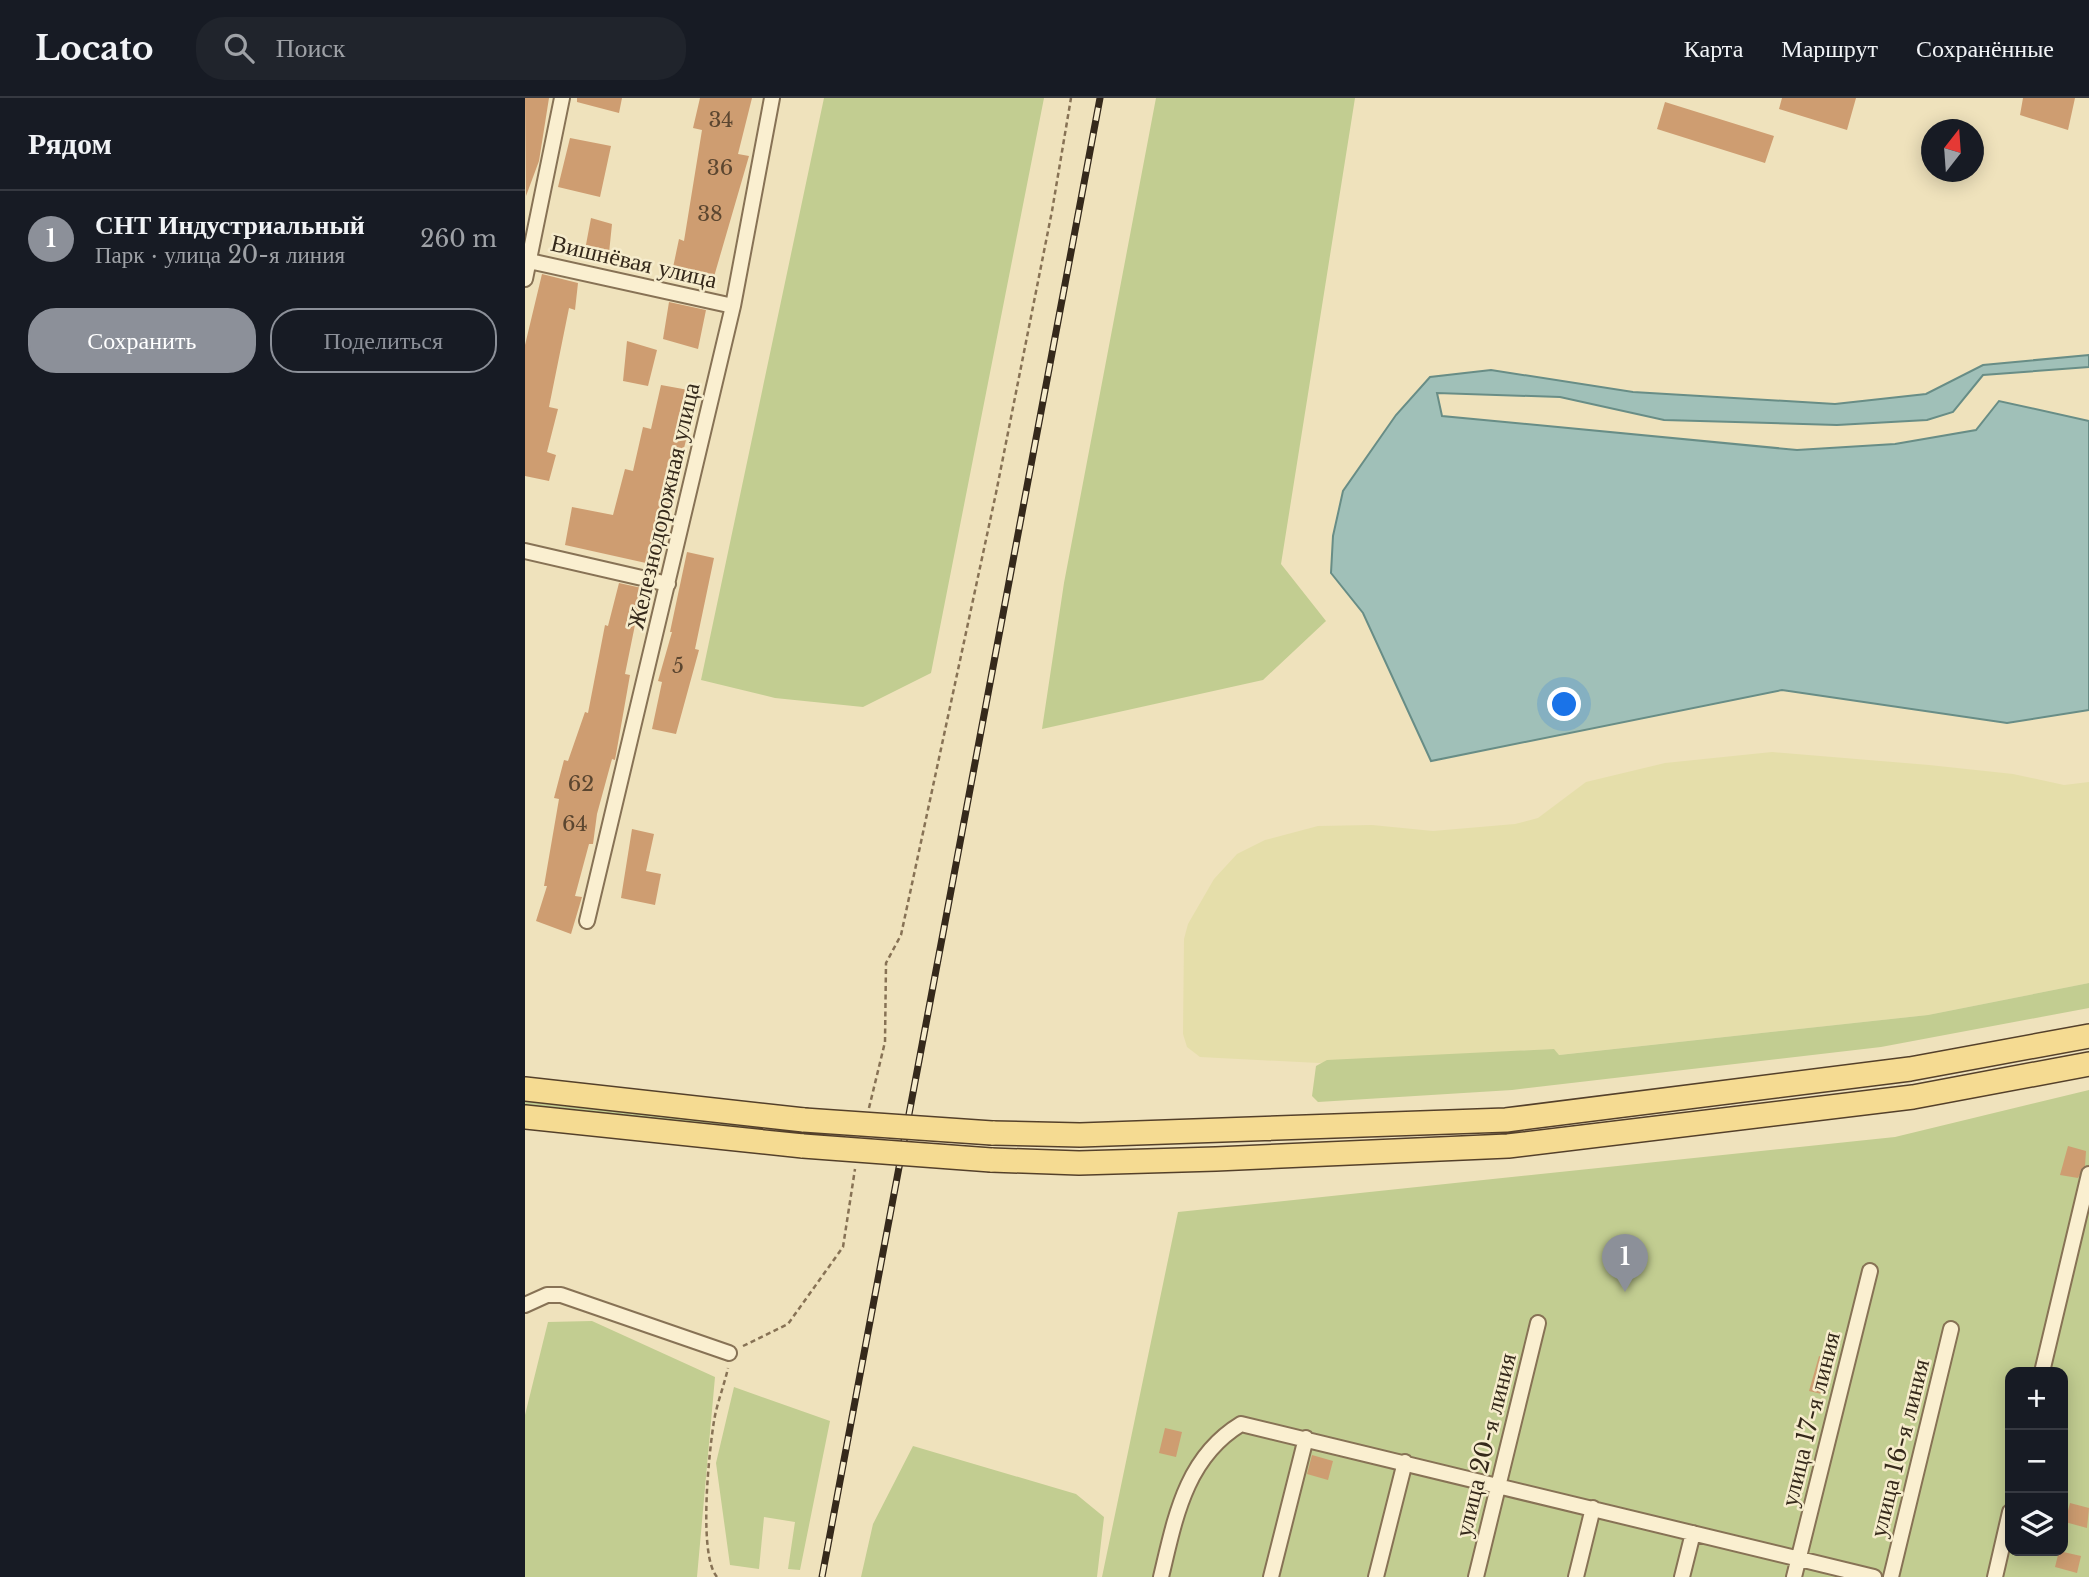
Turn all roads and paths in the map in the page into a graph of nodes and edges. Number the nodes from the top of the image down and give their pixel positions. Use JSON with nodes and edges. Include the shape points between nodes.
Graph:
{"nodes":[{"id":1,"x":562,"y":98,"type":"edge"},
{"id":2,"x":772,"y":98,"type":"edge"},
{"id":3,"x":1071,"y":98,"type":"edge"},
{"id":4,"x":527,"y":260,"type":"edge"},
{"id":5,"x":525,"y":279,"type":"edge"},
{"id":6,"x":733,"y":306,"type":"junction"},
{"id":7,"x":525,"y":551,"type":"edge"},
{"id":8,"x":668,"y":584,"type":"junction"},
{"id":9,"x":587,"y":921,"type":"dead end"},
{"id":10,"x":2089,"y":1036,"type":"edge"},
{"id":11,"x":2089,"y":1064,"type":"edge"},
{"id":12,"x":525,"y":1089,"type":"edge"},
{"id":13,"x":867,"y":1116,"type":"dead end"},
{"id":14,"x":525,"y":1117,"type":"edge"},
{"id":15,"x":858,"y":1157,"type":"dead end"},
{"id":16,"x":2089,"y":1174,"type":"edge"},
{"id":17,"x":1870,"y":1271,"type":"dead end"},
{"id":18,"x":525,"y":1306,"type":"edge"},
{"id":19,"x":1538,"y":1323,"type":"dead end"},
{"id":20,"x":1951,"y":1329,"type":"dead end"},
{"id":21,"x":729,"y":1353,"type":"junction"},
{"id":22,"x":2043,"y":1367,"type":"edge"},
{"id":23,"x":1306,"y":1438,"type":"junction"},
{"id":24,"x":1405,"y":1462,"type":"junction"},
{"id":25,"x":1499,"y":1485,"type":"junction"},
{"id":26,"x":1593,"y":1508,"type":"junction"},
{"id":27,"x":1693,"y":1532,"type":"junction"},
{"id":28,"x":2005,"y":1534,"type":"edge"},
{"id":29,"x":1799,"y":1558,"type":"junction"},
{"id":30,"x":717,"y":1577,"type":"edge"},
{"id":31,"x":1161,"y":1577,"type":"edge"},
{"id":32,"x":1271,"y":1577,"type":"edge"},
{"id":33,"x":1376,"y":1577,"type":"edge"},
{"id":34,"x":1476,"y":1577,"type":"edge"},
{"id":35,"x":1576,"y":1577,"type":"edge"},
{"id":36,"x":1682,"y":1577,"type":"edge"},
{"id":37,"x":1794,"y":1577,"type":"edge"},
{"id":38,"x":1874,"y":1577,"type":"edge"},
{"id":39,"x":1891,"y":1577,"type":"edge"},
{"id":40,"x":1995,"y":1577,"type":"edge"}],
"edges":[{"from":1,"to":4,"type":"street"},
{"from":2,"to":6,"type":"street","name":"Железнодорожная улица"},
{"from":3,"to":13,"type":"path","via":[[996,493],[901,935],[886,962],[885,1042]]},
{"from":4,"to":5,"type":"street"},
{"from":4,"to":6,"type":"street","name":"Вишнёвая улица"},
{"from":6,"to":8,"type":"street","name":"Железнодорожная улица"},
{"from":7,"to":8,"type":"street"},
{"from":8,"to":9,"type":"street","name":"Железнодорожная улица"},
{"from":10,"to":12,"type":"main road","bridge":true,"via":[[1910,1069],[1506,1120],[1080,1135],[804,1119]]},
{"from":11,"to":14,"type":"main road","bridge":true,"via":[[1913,1097],[1508,1146],[1216,1160],[991,1160]]},
{"from":15,"to":21,"type":"path","via":[[843,1247],[788,1324]]},
{"from":16,"to":22,"type":"street"},
{"from":17,"to":29,"type":"street","name":"улица 17-я линия"},
{"from":18,"to":21,"type":"street","via":[[547,1295],[561,1295]]},
{"from":19,"to":25,"type":"street","name":"улица 20-я линия"},
{"from":20,"to":39,"type":"street","name":"улица 16-я линия"},
{"from":21,"to":30,"type":"path","via":[[708,1471],[708,1549]]},
{"from":23,"to":24,"type":"street"},
{"from":23,"to":31,"type":"street","via":[[1241,1424],[1221,1439],[1191,1476]]},
{"from":23,"to":32,"type":"street"},
{"from":24,"to":25,"type":"street"},
{"from":24,"to":33,"type":"street"},
{"from":25,"to":26,"type":"street"},
{"from":25,"to":34,"type":"street","name":"улица 20-я линия"},
{"from":26,"to":27,"type":"street"},
{"from":26,"to":35,"type":"street"},
{"from":27,"to":29,"type":"street"},
{"from":27,"to":36,"type":"street"},
{"from":28,"to":40,"type":"street"},
{"from":29,"to":37,"type":"street","name":"улица 17-я линия"},
{"from":29,"to":38,"type":"street"}]}
